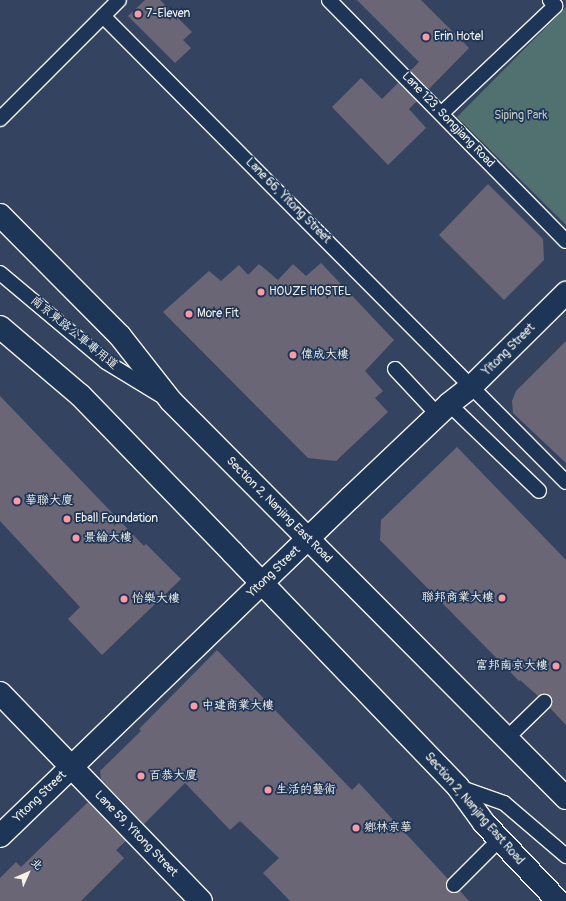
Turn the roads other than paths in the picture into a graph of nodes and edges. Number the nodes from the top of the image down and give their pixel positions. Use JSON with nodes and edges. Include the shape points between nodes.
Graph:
{"nodes":[{"id":1,"x":119,"y":0,"type":"edge"},
{"id":2,"x":329,"y":0,"type":"edge"},
{"id":3,"x":552,"y":3,"type":"edge"},
{"id":4,"x":103,"y":16,"type":"junction"},
{"id":5,"x":442,"y":113,"type":"junction"},
{"id":6,"x":0,"y":119,"type":"edge"},
{"id":7,"x":0,"y":215,"type":"edge"},
{"id":8,"x":566,"y":241,"type":"edge"},
{"id":9,"x":0,"y":273,"type":"edge"},
{"id":10,"x":566,"y":293,"type":"edge"},
{"id":11,"x":0,"y":327,"type":"edge"},
{"id":12,"x":395,"y":369,"type":"dead end"},
{"id":13,"x":471,"y":387,"type":"junction"},
{"id":14,"x":171,"y":401,"type":"junction"},
{"id":15,"x":443,"y":409,"type":"junction"},
{"id":16,"x":566,"y":482,"type":"edge"},
{"id":17,"x":539,"y":491,"type":"dead end"},
{"id":18,"x":308,"y":538,"type":"junction"},
{"id":19,"x":262,"y":583,"type":"junction"},
{"id":20,"x":0,"y":693,"type":"edge"},
{"id":21,"x":544,"y":702,"type":"dead end"},
{"id":22,"x":507,"y":738,"type":"junction"},
{"id":23,"x":72,"y":766,"type":"junction"},
{"id":24,"x":458,"y":787,"type":"junction"},
{"id":25,"x":566,"y":798,"type":"edge"},
{"id":26,"x":0,"y":836,"type":"edge"},
{"id":27,"x":499,"y":840,"type":"junction"},
{"id":28,"x":566,"y":856,"type":"edge"},
{"id":29,"x":454,"y":885,"type":"dead end"},
{"id":30,"x":201,"y":901,"type":"edge"},
{"id":31,"x":558,"y":901,"type":"edge"}],
"edges":[{"from":1,"to":4,"type":"lane"},
{"from":2,"to":5,"type":"lane","name":"Lane 123, Songjiang Road"},
{"from":3,"to":5,"type":"lane"},
{"from":4,"to":6,"type":"lane"},
{"from":4,"to":13,"type":"lane","name":"Lane 66, Yitong Street"},
{"from":5,"to":8,"type":"lane","name":"Lane 123, Songjiang Road"},
{"from":7,"to":14,"type":"main road","name":"Section 2, Nanjing East Road","via":[[120,336]]},
{"from":9,"to":14,"type":"lane","name":"南京東路公車專用道","via":[[106,362]]},
{"from":10,"to":13,"type":"main road","name":"Yitong Street"},
{"from":11,"to":19,"type":"main road","name":"Section 2, Nanjing East Road","via":[[80,395]]},
{"from":12,"to":15,"type":"lane"},
{"from":13,"to":15,"type":"main road","name":"Yitong Street"},
{"from":13,"to":16,"type":"lane","name":"Lane 66, Yitong Street"},
{"from":14,"to":18,"type":"main road","name":"Section 2, Nanjing East Road"},
{"from":15,"to":17,"type":"lane"},
{"from":15,"to":18,"type":"main road","name":"Yitong Street"},
{"from":18,"to":19,"type":"main road","name":"Yitong Street"},
{"from":18,"to":22,"type":"main road","name":"Section 2, Nanjing East Road"},
{"from":19,"to":23,"type":"main road","name":"Yitong Street"},
{"from":19,"to":24,"type":"main road","name":"Section 2, Nanjing East Road"},
{"from":20,"to":23,"type":"main road","name":"Lane 59, Yitong Street"},
{"from":21,"to":22,"type":"lane"},
{"from":22,"to":25,"type":"main road","name":"Section 2, Nanjing East Road"},
{"from":23,"to":26,"type":"main road","name":"Yitong Street"},
{"from":23,"to":30,"type":"main road","name":"Lane 59, Yitong Street"},
{"from":24,"to":27,"type":"main road","name":"Section 2, Nanjing East Road","via":[[484,824]]},
{"from":24,"to":28,"type":"lane","via":[[504,803]]},
{"from":27,"to":29,"type":"lane"},
{"from":27,"to":31,"type":"main road","name":"Section 2, Nanjing East Road"}]}
